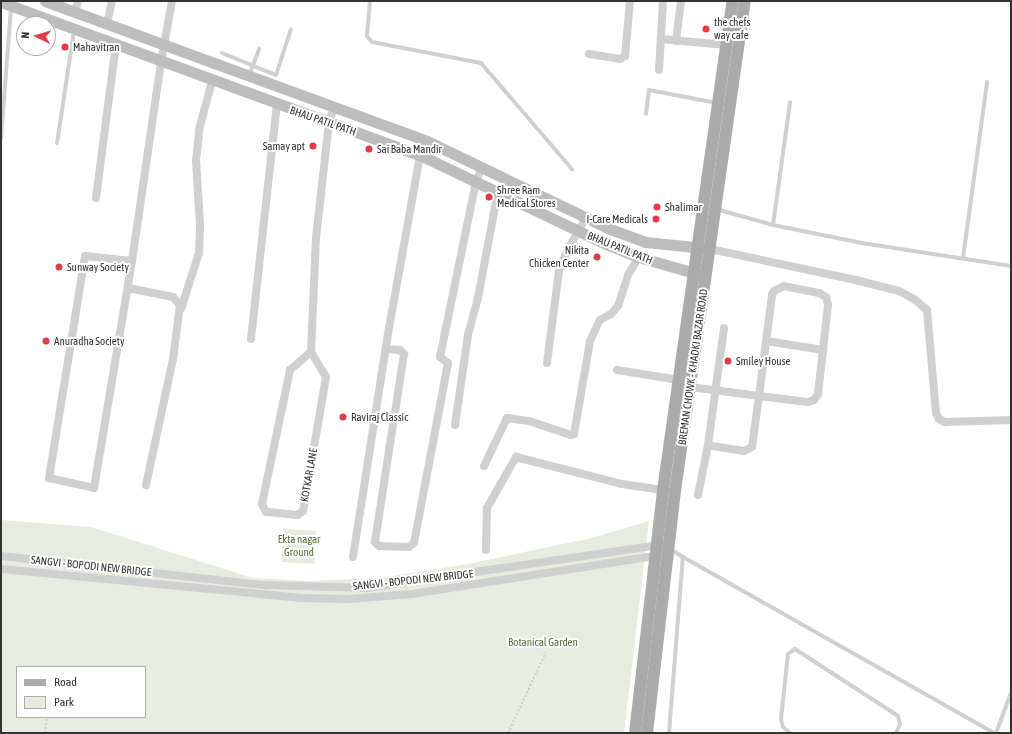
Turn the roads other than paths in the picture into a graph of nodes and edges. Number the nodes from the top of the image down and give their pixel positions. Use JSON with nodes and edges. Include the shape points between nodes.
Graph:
{"nodes":[{"id":1,"x":45,"y":1,"type":"edge"},
{"id":2,"x":78,"y":1,"type":"edge"},
{"id":3,"x":112,"y":1,"type":"edge"},
{"id":4,"x":172,"y":1,"type":"edge"},
{"id":5,"x":370,"y":1,"type":"edge"},
{"id":6,"x":630,"y":1,"type":"edge"},
{"id":7,"x":663,"y":1,"type":"edge"},
{"id":8,"x":681,"y":1,"type":"edge"},
{"id":9,"x":733,"y":1,"type":"edge"},
{"id":10,"x":745,"y":1,"type":"edge"},
{"id":11,"x":6,"y":4,"type":"edge"},
{"id":12,"x":75,"y":12,"type":"junction"},
{"id":13,"x":108,"y":24,"type":"junction"},
{"id":14,"x":292,"y":29,"type":"dead end"},
{"id":15,"x":74,"y":30,"type":"junction"},
{"id":16,"x":661,"y":39,"type":"junction"},
{"id":17,"x":676,"y":41,"type":"junction"},
{"id":18,"x":116,"y":45,"type":"junction"},
{"id":19,"x":164,"y":45,"type":"junction"},
{"id":20,"x":727,"y":45,"type":"junction"},
{"id":21,"x":259,"y":49,"type":"dead end"},
{"id":22,"x":222,"y":53,"type":"dead end"},
{"id":23,"x":589,"y":54,"type":"dead end"},
{"id":24,"x":161,"y":62,"type":"junction"},
{"id":25,"x":253,"y":65,"type":"junction"},
{"id":26,"x":658,"y":70,"type":"dead end"},
{"id":27,"x":249,"y":76,"type":"junction"},
{"id":28,"x":212,"y":81,"type":"junction"},
{"id":29,"x":986,"y":82,"type":"dead end"},
{"id":30,"x":790,"y":102,"type":"dead end"},
{"id":31,"x":717,"y":103,"type":"junction"},
{"id":32,"x":277,"y":105,"type":"junction"},
{"id":33,"x":334,"y":107,"type":"junction"},
{"id":34,"x":646,"y":114,"type":"dead end"},
{"id":35,"x":329,"y":123,"type":"junction"},
{"id":36,"x":1,"y":138,"type":"edge"},
{"id":37,"x":425,"y":141,"type":"junction"},
{"id":38,"x":57,"y":143,"type":"dead end"},
{"id":39,"x":420,"y":155,"type":"junction"},
{"id":40,"x":482,"y":168,"type":"junction"},
{"id":41,"x":572,"y":169,"type":"dead end"},
{"id":42,"x":476,"y":181,"type":"junction"},
{"id":43,"x":523,"y":188,"type":"junction"},
{"id":44,"x":498,"y":191,"type":"junction"},
{"id":45,"x":96,"y":198,"type":"dead end"},
{"id":46,"x":517,"y":201,"type":"junction"},
{"id":47,"x":716,"y":208,"type":"junction"},
{"id":48,"x":586,"y":218,"type":"junction"},
{"id":49,"x":773,"y":225,"type":"junction"},
{"id":50,"x":579,"y":231,"type":"junction"},
{"id":51,"x":704,"y":248,"type":"junction"},
{"id":52,"x":639,"y":257,"type":"junction"},
{"id":53,"x":963,"y":258,"type":"junction"},
{"id":54,"x":132,"y":261,"type":"junction"},
{"id":55,"x":1011,"y":266,"type":"edge"},
{"id":56,"x":700,"y":275,"type":"junction"},
{"id":57,"x":128,"y":288,"type":"junction"},
{"id":58,"x":181,"y":310,"type":"junction"},
{"id":59,"x":724,"y":328,"type":"dead end"},
{"id":60,"x":251,"y":339,"type":"dead end"},
{"id":61,"x":766,"y":341,"type":"junction"},
{"id":62,"x":386,"y":349,"type":"junction"},
{"id":63,"x":823,"y":350,"type":"junction"},
{"id":64,"x":311,"y":352,"type":"junction"},
{"id":65,"x":547,"y":364,"type":"dead end"},
{"id":66,"x":617,"y":370,"type":"dead end"},
{"id":67,"x":680,"y":380,"type":"junction"},
{"id":68,"x":690,"y":388,"type":"junction"},
{"id":69,"x":715,"y":391,"type":"junction"},
{"id":70,"x":758,"y":396,"type":"junction"},
{"id":71,"x":1011,"y":420,"type":"edge"},
{"id":72,"x":455,"y":425,"type":"dead end"},
{"id":73,"x":708,"y":445,"type":"junction"},
{"id":74,"x":484,"y":466,"type":"dead end"},
{"id":75,"x":146,"y":485,"type":"dead end"},
{"id":76,"x":669,"y":491,"type":"junction"},
{"id":77,"x":698,"y":495,"type":"dead end"},
{"id":78,"x":486,"y":550,"type":"dead end"},
{"id":79,"x":660,"y":550,"type":"junction"},
{"id":80,"x":1,"y":556,"type":"edge"},
{"id":81,"x":353,"y":557,"type":"dead end"},
{"id":82,"x":683,"y":557,"type":"junction"},
{"id":83,"x":1,"y":569,"type":"edge"},
{"id":84,"x":1011,"y":694,"type":"edge"},
{"id":85,"x":636,"y":733,"type":"edge"},
{"id":86,"x":647,"y":733,"type":"edge"},
{"id":87,"x":668,"y":733,"type":"edge"},
{"id":88,"x":790,"y":733,"type":"edge"},
{"id":89,"x":896,"y":733,"type":"edge"},
{"id":90,"x":995,"y":733,"type":"edge"}],
"edges":[{"from":1,"to":12,"type":"main road","name":"BHAU PATIL PATH"},
{"from":2,"to":12,"type":"street"},
{"from":3,"to":13,"type":"street"},
{"from":4,"to":19,"type":"street"},
{"from":5,"to":41,"type":"lane","via":[[367,36],[371,41],[481,63]]},
{"from":6,"to":23,"type":"street","via":[[625,56],[620,59]]},
{"from":7,"to":16,"type":"street"},
{"from":8,"to":17,"type":"street"},
{"from":9,"to":20,"type":"main road","name":"BREMAN CHOWK - KHADKI BAZAR ROAD"},
{"from":10,"to":47,"type":"main road","name":"BREMAN CHOWK - KHADKI BAZAR ROAD"},
{"from":11,"to":15,"type":"main road","name":"BHAU PATIL PATH"},
{"from":11,"to":36,"type":"lane"},
{"from":12,"to":13,"type":"main road","name":"BHAU PATIL PATH"},
{"from":13,"to":19,"type":"main road","name":"BHAU PATIL PATH"},
{"from":14,"to":25,"type":"lane","via":[[276,75]]},
{"from":15,"to":18,"type":"main road","name":"BHAU PATIL PATH"},
{"from":15,"to":38,"type":"lane"},
{"from":16,"to":17,"type":"street"},
{"from":16,"to":26,"type":"street"},
{"from":17,"to":20,"type":"street"},
{"from":18,"to":24,"type":"main road","name":"BHAU PATIL PATH"},
{"from":18,"to":45,"type":"street"},
{"from":19,"to":24,"type":"street"},
{"from":19,"to":27,"type":"main road","name":"BHAU PATIL PATH"},
{"from":20,"to":31,"type":"main road","name":"BREMAN CHOWK - KHADKI BAZAR ROAD"},
{"from":21,"to":25,"type":"lane"},
{"from":22,"to":25,"type":"lane"},
{"from":24,"to":28,"type":"main road","name":"BHAU PATIL PATH"},
{"from":24,"to":54,"type":"street"},
{"from":25,"to":27,"type":"lane"},
{"from":27,"to":33,"type":"main road","name":"BHAU PATIL PATH"},
{"from":28,"to":32,"type":"main road","name":"BHAU PATIL PATH"},
{"from":28,"to":58,"type":"street","via":[[199,130],[196,161],[200,224],[198,253]]},
{"from":29,"to":53,"type":"lane"},
{"from":30,"to":49,"type":"lane"},
{"from":31,"to":34,"type":"lane","via":[[649,90]]},
{"from":31,"to":51,"type":"main road","name":"BREMAN CHOWK - KHADKI BAZAR ROAD"},
{"from":32,"to":35,"type":"main road","name":"BHAU PATIL PATH"},
{"from":32,"to":60,"type":"street"},
{"from":33,"to":35,"type":"street"},
{"from":33,"to":37,"type":"main road","name":"BHAU PATIL PATH"},
{"from":35,"to":39,"type":"main road","name":"BHAU PATIL PATH"},
{"from":35,"to":64,"type":"street","via":[[316,238]]},
{"from":37,"to":39,"type":"street"},
{"from":37,"to":40,"type":"main road","name":"BHAU PATIL PATH"},
{"from":39,"to":42,"type":"main road","name":"BHAU PATIL PATH"},
{"from":39,"to":62,"type":"street"},
{"from":40,"to":42,"type":"street"},
{"from":40,"to":43,"type":"main road","name":"BHAU PATIL PATH"},
{"from":42,"to":44,"type":"main road","name":"BHAU PATIL PATH"},
{"from":42,"to":62,"type":"street","via":[[440,357],[448,363],[414,543],[409,548],[380,546],[375,542],[404,354],[400,350]]},
{"from":43,"to":46,"type":"main road"},
{"from":43,"to":48,"type":"main road","name":"BHAU PATIL PATH"},
{"from":44,"to":46,"type":"main road","name":"BHAU PATIL PATH"},
{"from":44,"to":72,"type":"street","via":[[478,298],[468,335]]},
{"from":46,"to":50,"type":"main road","name":"BHAU PATIL PATH"},
{"from":47,"to":49,"type":"lane"},
{"from":47,"to":51,"type":"main road","name":"BREMAN CHOWK - KHADKI BAZAR ROAD"},
{"from":48,"to":50,"type":"street"},
{"from":48,"to":51,"type":"main road","name":"BHAU PATIL PATH","via":[[645,242]]},
{"from":49,"to":53,"type":"lane","via":[[862,243]]},
{"from":50,"to":52,"type":"main road","name":"BHAU PATIL PATH"},
{"from":50,"to":65,"type":"street","via":[[559,271]]},
{"from":51,"to":56,"type":"main road","name":"BREMAN CHOWK - KHADKI BAZAR ROAD"},
{"from":51,"to":71,"type":"street","via":[[856,280],[899,291],[914,298],[927,310],[936,412],[939,419],[945,422]]},
{"from":52,"to":56,"type":"main road","name":"BHAU PATIL PATH"},
{"from":52,"to":74,"type":"street","via":[[628,275],[618,306],[612,314],[600,320],[590,341],[574,434],[529,421],[507,418]]},
{"from":53,"to":55,"type":"lane"},
{"from":54,"to":57,"type":"street"},
{"from":54,"to":57,"type":"street","via":[[85,256],[49,478],[94,488]]},
{"from":56,"to":67,"type":"main road","name":"BREMAN CHOWK - KHADKI BAZAR ROAD"},
{"from":56,"to":68,"type":"main road","name":"BREMAN CHOWK - KHADKI BAZAR ROAD"},
{"from":57,"to":58,"type":"street","via":[[173,297],[179,301]]},
{"from":58,"to":75,"type":"street"},
{"from":59,"to":69,"type":"street"},
{"from":61,"to":63,"type":"street"},
{"from":61,"to":63,"type":"street","via":[[772,295],[776,288],[784,286],[819,293],[826,297],[828,305]]},
{"from":61,"to":70,"type":"street"},
{"from":62,"to":81,"type":"street"},
{"from":63,"to":70,"type":"street","via":[[818,394],[814,400],[808,402]]},
{"from":64,"to":64,"type":"street","name":"KOTKAR LANE","via":[[290,370],[262,504],[266,512],[297,515],[303,511],[326,377]]},
{"from":66,"to":67,"type":"street"},
{"from":67,"to":76,"type":"main road","name":"BREMAN CHOWK - KHADKI BAZAR ROAD"},
{"from":68,"to":69,"type":"street"},
{"from":68,"to":76,"type":"main road","name":"BREMAN CHOWK - KHADKI BAZAR ROAD"},
{"from":69,"to":70,"type":"street"},
{"from":69,"to":73,"type":"street"},
{"from":70,"to":73,"type":"street","via":[[750,450],[744,452]]},
{"from":73,"to":77,"type":"street"},
{"from":76,"to":78,"type":"street","via":[[622,484],[516,457],[487,508]]},
{"from":76,"to":79,"type":"main road","name":"BREMAN CHOWK - KHADKI BAZAR ROAD"},
{"from":79,"to":80,"type":"street","name":"SANGVI - BOPODI NEW BRIDGE","via":[[606,554],[367,588],[265,585]]},
{"from":79,"to":82,"type":"lane"},
{"from":79,"to":83,"type":"street","name":"SANGVI - BOPODI NEW BRIDGE","via":[[607,564],[412,594],[349,600],[300,598]]},
{"from":79,"to":85,"type":"main road","name":"BREMAN CHOWK - KHADKI BAZAR ROAD"},
{"from":79,"to":86,"type":"main road","name":"BREMAN CHOWK - KHADKI BAZAR ROAD"},
{"from":82,"to":87,"type":"lane"},
{"from":82,"to":90,"type":"lane"},
{"from":84,"to":90,"type":"lane"},
{"from":88,"to":89,"type":"lane","via":[[783,727],[781,718],[788,654],[795,649],[898,716],[900,724]]}]}
